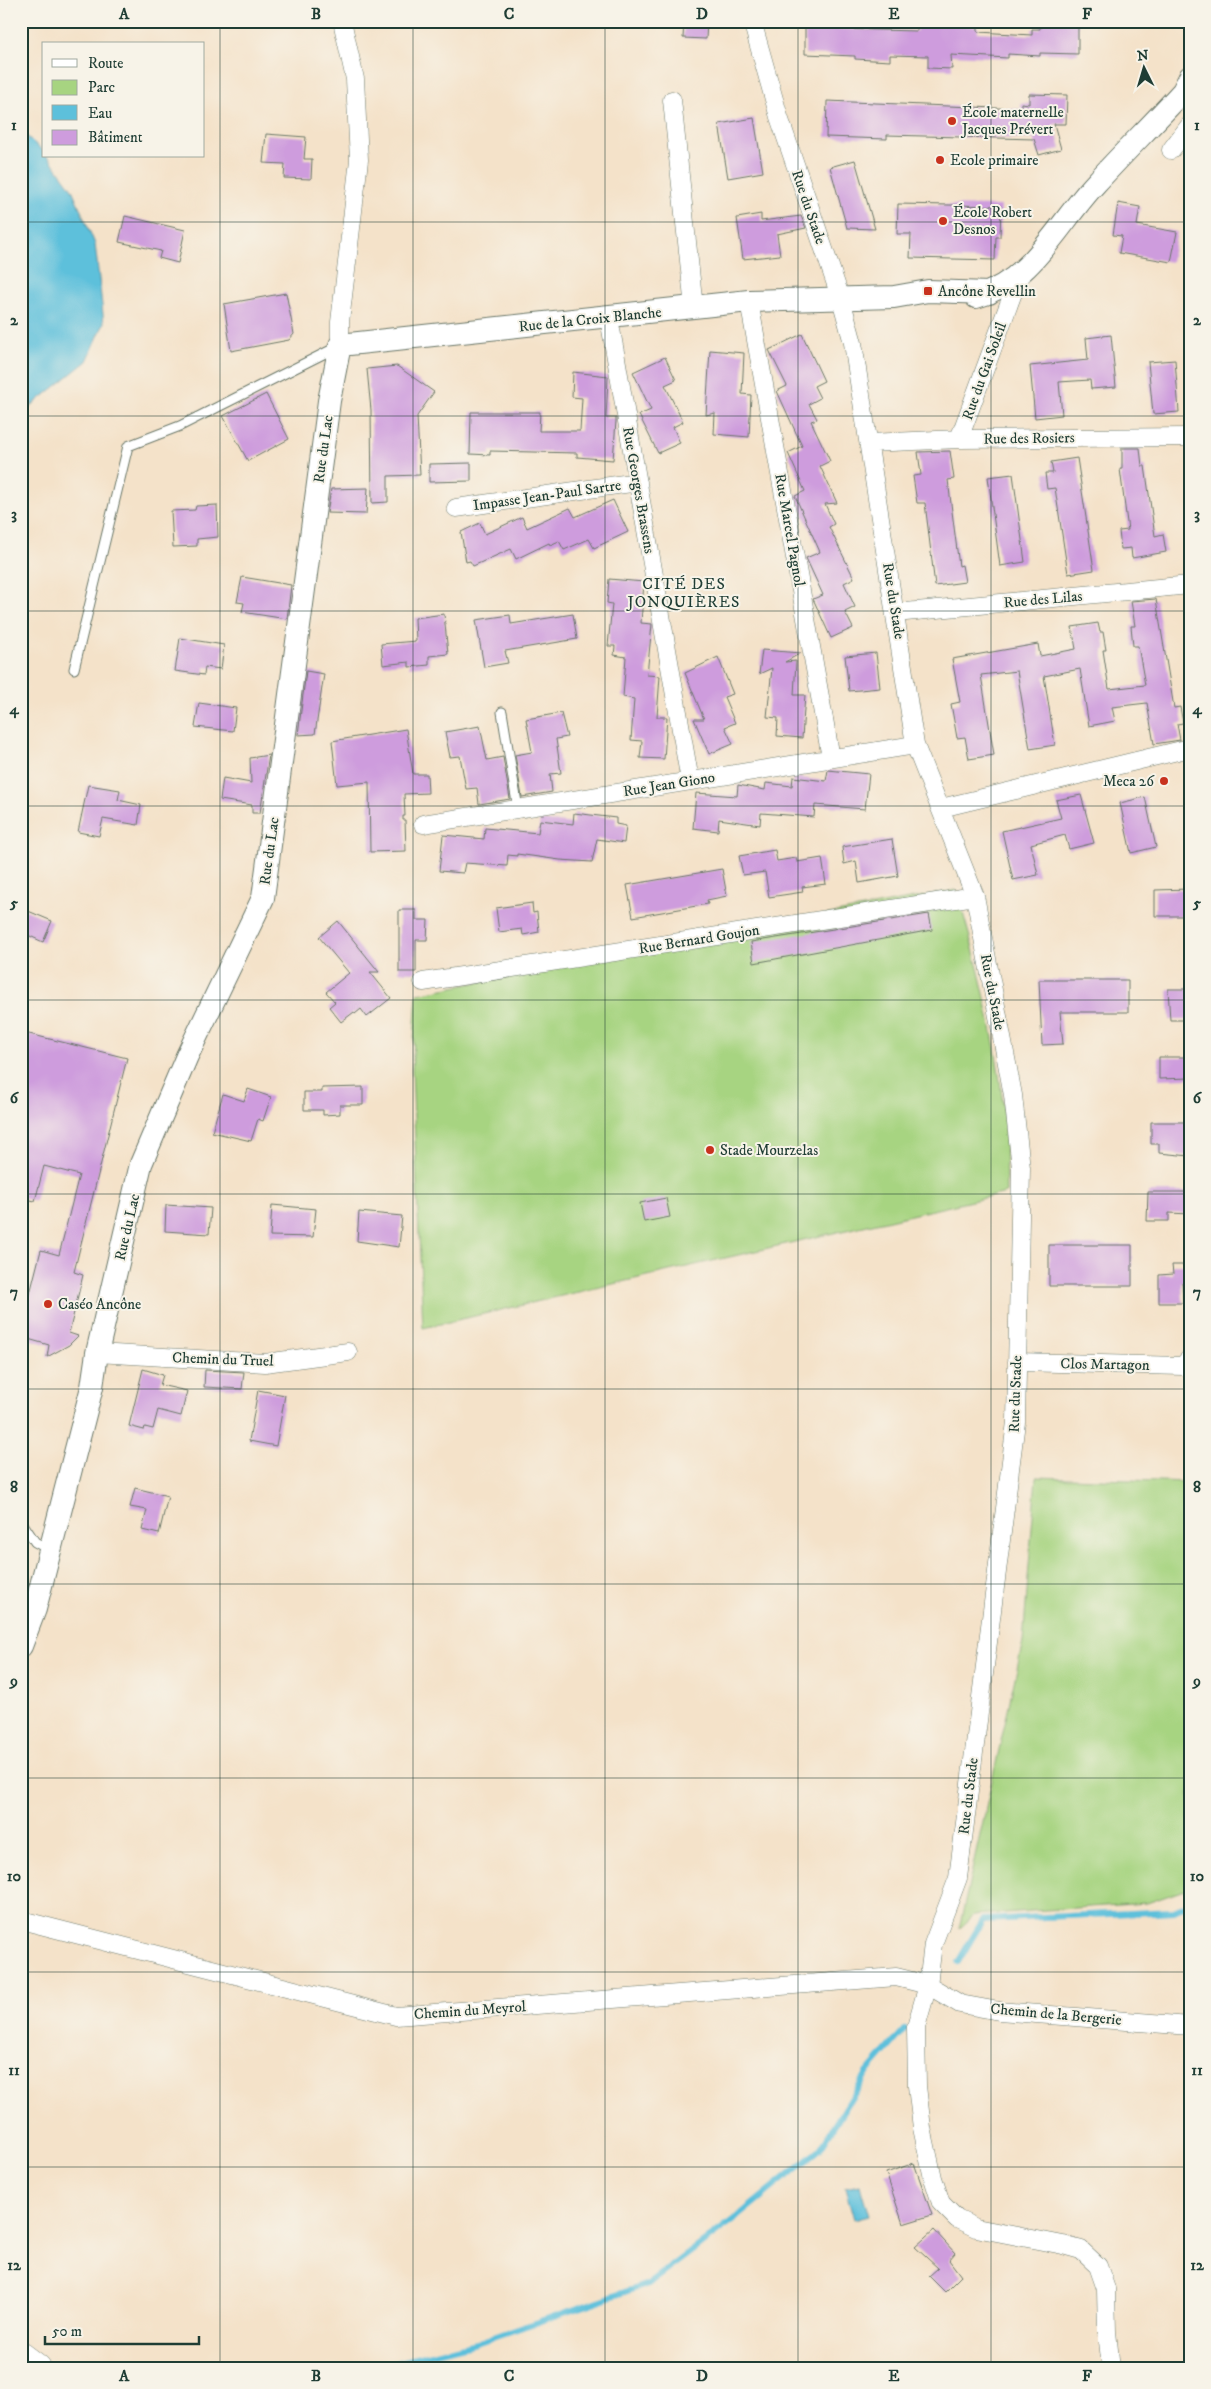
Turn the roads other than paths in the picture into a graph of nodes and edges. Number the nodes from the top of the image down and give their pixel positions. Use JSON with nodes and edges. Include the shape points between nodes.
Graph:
{"nodes":[{"id":1,"x":342,"y":21,"type":"edge"},
{"id":2,"x":752,"y":21,"type":"edge"},
{"id":3,"x":1188,"y":88,"type":"edge"},
{"id":4,"x":672,"y":100,"type":"dead end"},
{"id":5,"x":1190,"y":125,"type":"edge"},
{"id":6,"x":1171,"y":150,"type":"dead end"},
{"id":7,"x":1020,"y":274,"type":"junction"},
{"id":8,"x":841,"y":299,"type":"junction"},
{"id":9,"x":749,"y":301,"type":"junction"},
{"id":10,"x":694,"y":308,"type":"junction"},
{"id":11,"x":609,"y":318,"type":"junction"},
{"id":12,"x":340,"y":345,"type":"junction"},
{"id":13,"x":1190,"y":436,"type":"edge"},
{"id":14,"x":959,"y":439,"type":"junction"},
{"id":15,"x":869,"y":443,"type":"junction"},
{"id":16,"x":638,"y":482,"type":"junction"},
{"id":17,"x":456,"y":508,"type":"dead end"},
{"id":18,"x":1190,"y":585,"type":"edge"},
{"id":19,"x":896,"y":613,"type":"junction"},
{"id":20,"x":74,"y":670,"type":"dead end"},
{"id":21,"x":502,"y":712,"type":"dead end"},
{"id":22,"x":915,"y":745,"type":"junction"},
{"id":23,"x":1190,"y":748,"type":"edge"},
{"id":24,"x":831,"y":758,"type":"junction"},
{"id":25,"x":690,"y":781,"type":"junction"},
{"id":26,"x":941,"y":808,"type":"junction"},
{"id":27,"x":518,"y":809,"type":"junction"},
{"id":28,"x":423,"y":824,"type":"dead end"},
{"id":29,"x":975,"y":896,"type":"junction"},
{"id":30,"x":423,"y":982,"type":"dead end"},
{"id":31,"x":348,"y":1352,"type":"dead end"},
{"id":32,"x":97,"y":1354,"type":"junction"},
{"id":33,"x":1017,"y":1362,"type":"junction"},
{"id":34,"x":1187,"y":1365,"type":"edge"},
{"id":35,"x":21,"y":1521,"type":"edge"},
{"id":36,"x":50,"y":1551,"type":"junction"},
{"id":37,"x":21,"y":1646,"type":"edge"},
{"id":38,"x":21,"y":1920,"type":"edge"},
{"id":39,"x":928,"y":1985,"type":"junction"},
{"id":40,"x":1190,"y":2026,"type":"edge"},
{"id":41,"x":21,"y":2356,"type":"edge"},
{"id":42,"x":37,"y":2368,"type":"edge"},
{"id":43,"x":1111,"y":2368,"type":"edge"}],
"edges":[{"from":1,"to":12,"type":"street","name":"Rue du Lac","via":[[355,79],[359,160]]},
{"from":2,"to":8,"type":"street","name":"Rue du Stade","via":[[779,117]]},
{"from":3,"to":7,"type":"street","via":[[1096,182]]},
{"from":4,"to":10,"type":"street"},
{"from":5,"to":6,"type":"street"},
{"from":7,"to":8,"type":"street","name":"Rue de la Croix Blanche","via":[[989,293],[928,291],[894,297]]},
{"from":7,"to":14,"type":"street","name":"Rue du Gai Soleil"},
{"from":8,"to":9,"type":"street","name":"Rue de la Croix Blanche"},
{"from":8,"to":15,"type":"street","name":"Rue du Stade","via":[[853,342]]},
{"from":9,"to":10,"type":"street","name":"Rue de la Croix Blanche"},
{"from":9,"to":24,"type":"street","name":"Rue Marcel Pagnol"},
{"from":10,"to":11,"type":"street","name":"Rue de la Croix Blanche"},
{"from":11,"to":12,"type":"street","name":"Rue de la Croix Blanche"},
{"from":11,"to":16,"type":"street","name":"Rue Georges Brassens"},
{"from":12,"to":20,"type":"lane","via":[[180,426],[128,446]]},
{"from":12,"to":32,"type":"street","name":"Rue du Lac","via":[[329,401],[263,898],[187,1056],[142,1164]]},
{"from":13,"to":14,"type":"street","name":"Rue des Rosiers"},
{"from":14,"to":15,"type":"street","name":"Rue des Rosiers"},
{"from":15,"to":19,"type":"street","name":"Rue du Stade"},
{"from":16,"to":17,"type":"street","name":"Impasse Jean-Paul Sartre"},
{"from":16,"to":25,"type":"street","name":"Rue Georges Brassens"},
{"from":18,"to":19,"type":"street","name":"Rue des Lilas"},
{"from":19,"to":22,"type":"street","name":"Rue du Stade"},
{"from":21,"to":27,"type":"lane"},
{"from":22,"to":24,"type":"street","name":"Rue Jean Giono"},
{"from":22,"to":26,"type":"street","name":"Rue du Stade"},
{"from":23,"to":26,"type":"street"},
{"from":24,"to":25,"type":"street","name":"Rue Jean Giono"},
{"from":25,"to":27,"type":"street","name":"Rue Jean Giono"},
{"from":26,"to":29,"type":"street","name":"Rue du Stade"},
{"from":27,"to":28,"type":"street","name":"Rue Jean Giono"},
{"from":29,"to":30,"type":"street","name":"Rue Bernard Goujon"},
{"from":29,"to":33,"type":"street","name":"Rue du Stade","via":[[1013,1095],[1021,1168]]},
{"from":31,"to":32,"type":"street","name":"Chemin du Truel","via":[[265,1363]]},
{"from":32,"to":36,"type":"street","name":"Rue du Lac","via":[[92,1388]]},
{"from":33,"to":34,"type":"street","name":"Clos Martagon"},
{"from":33,"to":39,"type":"street","name":"Rue du Stade","via":[[1016,1422],[958,1878],[933,1944]]},
{"from":35,"to":36,"type":"lane","via":[[35,1542]]},
{"from":36,"to":37,"type":"street","name":"Rue du Lac","via":[[35,1609]]},
{"from":38,"to":39,"type":"street","name":"Chemin du Meyrol","via":[[396,2016],[896,1977]]},
{"from":39,"to":40,"type":"street","name":"Chemin de la Bergerie","via":[[960,2004],[989,2009]]},
{"from":39,"to":43,"type":"street","name":"Rue du Stade","via":[[916,2027],[918,2086],[922,2128],[941,2203],[958,2219],[976,2228],[1063,2244],[1081,2250],[1098,2266],[1106,2289]]},
{"from":41,"to":42,"type":"main road"}]}
